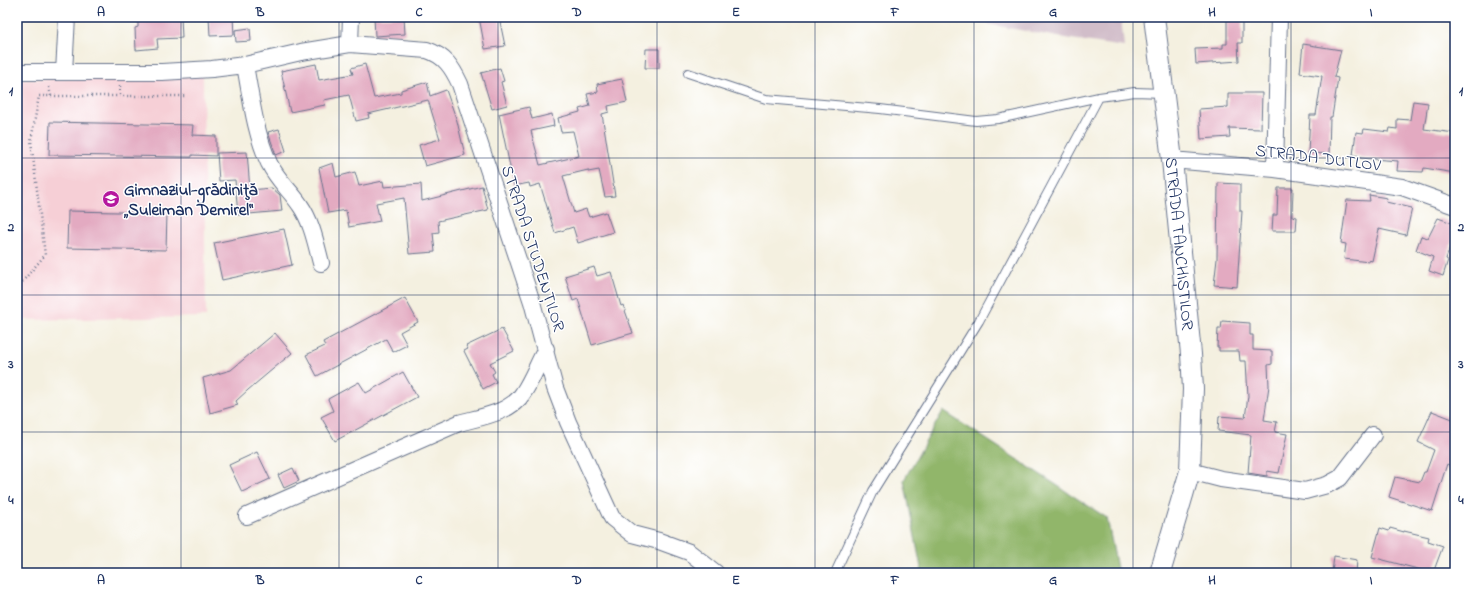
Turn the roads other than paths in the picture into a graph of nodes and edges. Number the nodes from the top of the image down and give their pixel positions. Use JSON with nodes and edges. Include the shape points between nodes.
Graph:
{"nodes":[{"id":1,"x":67,"y":17,"type":"edge"},
{"id":2,"x":351,"y":17,"type":"edge"},
{"id":3,"x":1154,"y":17,"type":"edge"},
{"id":4,"x":1279,"y":17,"type":"edge"},
{"id":5,"x":350,"y":44,"type":"junction"},
{"id":6,"x":245,"y":65,"type":"junction"},
{"id":7,"x":17,"y":72,"type":"edge"},
{"id":8,"x":64,"y":72,"type":"junction"},
{"id":9,"x":688,"y":73,"type":"dead end"},
{"id":10,"x":1164,"y":93,"type":"junction"},
{"id":11,"x":1099,"y":97,"type":"junction"},
{"id":12,"x":1172,"y":160,"type":"junction"},
{"id":13,"x":1275,"y":169,"type":"junction"},
{"id":14,"x":1455,"y":206,"type":"edge"},
{"id":15,"x":321,"y":263,"type":"dead end"},
{"id":16,"x":546,"y":349,"type":"junction"},
{"id":17,"x":1374,"y":436,"type":"dead end"},
{"id":18,"x":1190,"y":470,"type":"junction"},
{"id":19,"x":247,"y":516,"type":"dead end"},
{"id":20,"x":716,"y":573,"type":"edge"},
{"id":21,"x":835,"y":573,"type":"edge"},
{"id":22,"x":1160,"y":573,"type":"edge"}],
"edges":[{"from":1,"to":8,"type":"street"},
{"from":2,"to":5,"type":"street"},
{"from":3,"to":10,"type":"street","name":"STRADA TANCHIȘTILOR"},
{"from":4,"to":13,"type":"street"},
{"from":5,"to":6,"type":"street","name":"STRADA STUDENȚILOR"},
{"from":5,"to":16,"type":"street","name":"STRADA STUDENȚILOR","via":[[427,50],[446,59],[460,84]]},
{"from":6,"to":8,"type":"street","name":"STRADA STUDENȚILOR","via":[[162,72]]},
{"from":6,"to":15,"type":"street","via":[[253,110],[269,162],[278,181],[301,206],[313,231]]},
{"from":7,"to":8,"type":"street","name":"STRADA STUDENȚILOR"},
{"from":9,"to":11,"type":"lane","via":[[766,99],[976,120],[998,119]]},
{"from":10,"to":11,"type":"lane","via":[[1135,92]]},
{"from":10,"to":12,"type":"street","name":"STRADA TANCHIȘTILOR"},
{"from":11,"to":21,"type":"lane","via":[[979,321],[873,491]]},
{"from":12,"to":13,"type":"street","name":"STRADA DUTLOV"},
{"from":12,"to":18,"type":"street","name":"STRADA TANCHIȘTILOR","via":[[1191,354],[1193,423]]},
{"from":13,"to":14,"type":"street","name":"STRADA DUTLOV","via":[[1402,187]]},
{"from":16,"to":19,"type":"street","name":"STRADA STUDENȚILOR","via":[[523,394],[515,403],[460,423]]},
{"from":16,"to":20,"type":"street","via":[[555,388],[568,422],[612,518],[632,534],[689,552]]},
{"from":17,"to":18,"type":"street","via":[[1340,478],[1327,485],[1305,491],[1221,479]]},
{"from":18,"to":22,"type":"street","name":"STRADA TANCHIȘTILOR"}]}
